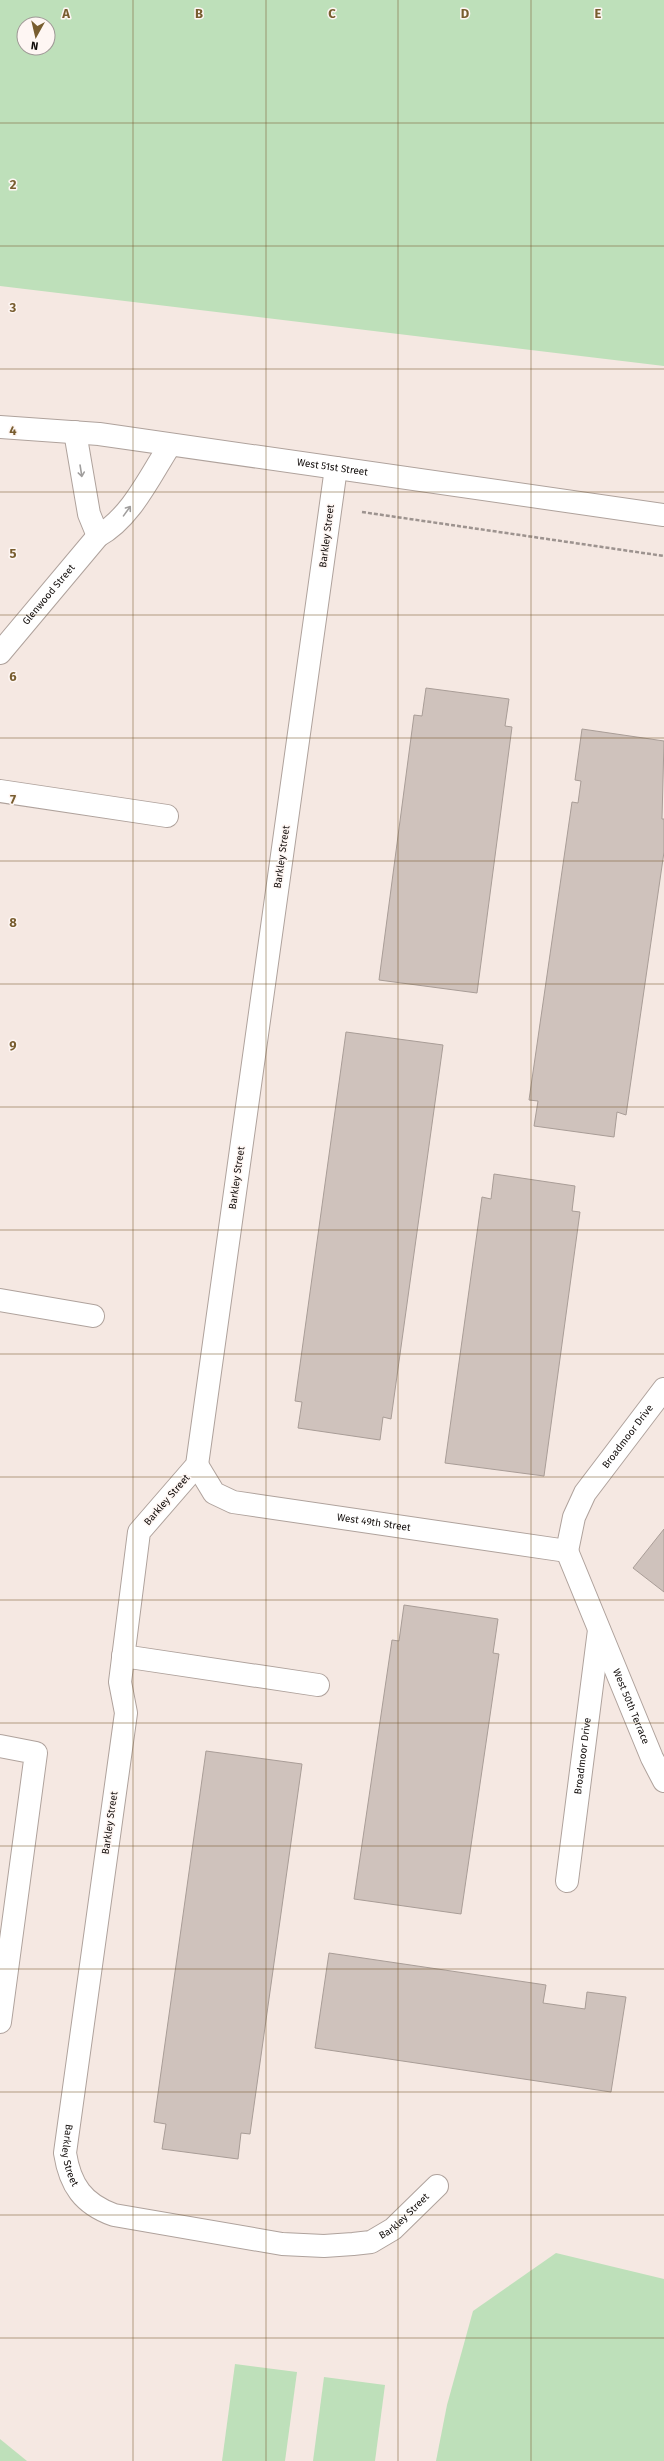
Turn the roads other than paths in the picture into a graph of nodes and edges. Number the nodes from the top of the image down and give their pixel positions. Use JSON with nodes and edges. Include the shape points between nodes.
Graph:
{"nodes":[{"id":1,"x":0,"y":427,"type":"edge"},
{"id":2,"x":75,"y":432,"type":"junction"},
{"id":3,"x":170,"y":445,"type":"junction"},
{"id":4,"x":336,"y":468,"type":"junction"},
{"id":5,"x":664,"y":515,"type":"edge"},
{"id":6,"x":98,"y":536,"type":"junction"},
{"id":7,"x":0,"y":653,"type":"edge"},
{"id":8,"x":0,"y":791,"type":"edge"},
{"id":9,"x":167,"y":816,"type":"dead end"},
{"id":10,"x":0,"y":1300,"type":"edge"},
{"id":11,"x":93,"y":1316,"type":"dead end"},
{"id":12,"x":664,"y":1389,"type":"edge"},
{"id":13,"x":197,"y":1466,"type":"junction"},
{"id":14,"x":567,"y":1551,"type":"junction"},
{"id":15,"x":599,"y":1630,"type":"junction"},
{"id":16,"x":124,"y":1656,"type":"junction"},
{"id":17,"x":318,"y":1685,"type":"dead end"},
{"id":18,"x":0,"y":1746,"type":"edge"},
{"id":19,"x":664,"y":1782,"type":"edge"},
{"id":20,"x":567,"y":1881,"type":"dead end"},
{"id":21,"x":0,"y":2022,"type":"edge"},
{"id":22,"x":437,"y":2186,"type":"dead end"}],
"edges":[{"from":1,"to":2,"type":"street","name":"West 51st Street"},
{"from":2,"to":3,"type":"street","name":"West 51st Street"},
{"from":2,"to":6,"type":"street","one_way":true,"via":[[89,514]]},
{"from":3,"to":4,"type":"street","name":"West 51st Street"},
{"from":6,"to":3,"type":"street","name":"Glenwood Street","one_way":true,"via":[[109,530],[122,517]]},
{"from":4,"to":5,"type":"street","name":"West 51st Street"},
{"from":4,"to":13,"type":"street","name":"Barkley Street"},
{"from":6,"to":7,"type":"street","name":"Glenwood Street"},
{"from":8,"to":9,"type":"street"},
{"from":10,"to":11,"type":"street"},
{"from":12,"to":14,"type":"street","name":"Broadmoor Drive","via":[[585,1493],[574,1517]]},
{"from":13,"to":14,"type":"street","name":"West 49th Street","via":[[214,1493],[233,1502]]},
{"from":13,"to":16,"type":"street","name":"Barkley Street","via":[[139,1532]]},
{"from":14,"to":15,"type":"street","name":"West 50th Terrace"},
{"from":15,"to":19,"type":"street","name":"West 50th Terrace"},
{"from":15,"to":20,"type":"street","name":"Broadmoor Drive"},
{"from":16,"to":17,"type":"street"},
{"from":16,"to":22,"type":"street","name":"Barkley Street","via":[[120,1682],[126,1714],[65,2147],[69,2169],[80,2192],[90,2204],[114,2215],[282,2244],[324,2246],[371,2242],[386,2234]]},
{"from":18,"to":21,"type":"street","via":[[36,1753]]}]}
